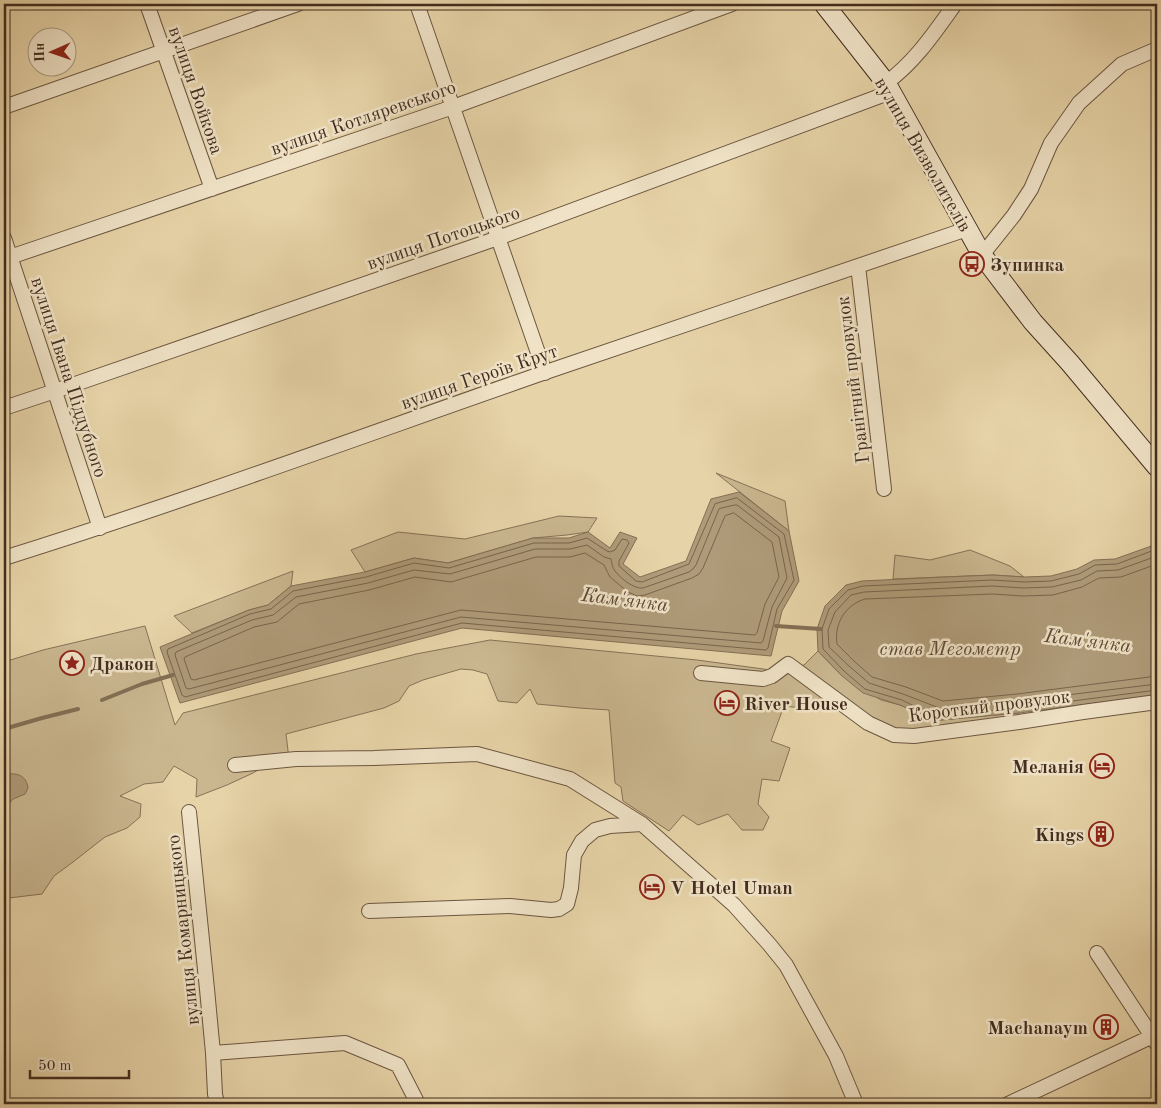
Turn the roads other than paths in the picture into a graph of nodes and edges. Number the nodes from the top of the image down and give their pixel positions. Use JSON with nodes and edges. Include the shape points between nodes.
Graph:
{"nodes":[{"id":1,"x":147,"y":4,"type":"edge"},
{"id":2,"x":298,"y":4,"type":"edge"},
{"id":3,"x":417,"y":4,"type":"edge"},
{"id":4,"x":732,"y":4,"type":"edge"},
{"id":5,"x":824,"y":4,"type":"edge"},
{"id":6,"x":955,"y":4,"type":"edge"},
{"id":7,"x":1157,"y":49,"type":"edge"},
{"id":8,"x":164,"y":51,"type":"junction"},
{"id":9,"x":888,"y":87,"type":"junction"},
{"id":10,"x":4,"y":107,"type":"edge"},
{"id":11,"x":453,"y":107,"type":"junction"},
{"id":12,"x":212,"y":189,"type":"junction"},
{"id":13,"x":967,"y":229,"type":"junction"},
{"id":14,"x":4,"y":238,"type":"edge"},
{"id":15,"x":498,"y":238,"type":"junction"},
{"id":16,"x":982,"y":254,"type":"junction"},
{"id":17,"x":7,"y":258,"type":"edge"},
{"id":18,"x":858,"y":266,"type":"junction"},
{"id":19,"x":545,"y":373,"type":"junction"},
{"id":20,"x":55,"y":391,"type":"junction"},
{"id":21,"x":4,"y":408,"type":"edge"},
{"id":22,"x":1157,"y":467,"type":"edge"},
{"id":23,"x":884,"y":489,"type":"dead end"},
{"id":24,"x":100,"y":528,"type":"junction"},
{"id":25,"x":4,"y":558,"type":"edge"},
{"id":26,"x":701,"y":673,"type":"dead end"},
{"id":27,"x":1157,"y":702,"type":"edge"},
{"id":28,"x":235,"y":765,"type":"dead end"},
{"id":29,"x":188,"y":812,"type":"dead end"},
{"id":30,"x":642,"y":824,"type":"junction"},
{"id":31,"x":369,"y":911,"type":"dead end"},
{"id":32,"x":1097,"y":953,"type":"dead end"},
{"id":33,"x":1156,"y":1039,"type":"edge"},
{"id":34,"x":213,"y":1053,"type":"junction"},
{"id":35,"x":416,"y":1100,"type":"dead end"},
{"id":36,"x":217,"y":1104,"type":"edge"},
{"id":37,"x":856,"y":1104,"type":"edge"},
{"id":38,"x":1008,"y":1104,"type":"edge"}],
"edges":[{"from":1,"to":8,"type":"street","name":"вулиця Войкова"},
{"from":2,"to":8,"type":"street"},
{"from":3,"to":11,"type":"street"},
{"from":4,"to":11,"type":"street","name":"вулиця Котляревського"},
{"from":5,"to":9,"type":"main road","name":"вулиця Визволителів"},
{"from":6,"to":9,"type":"street"},
{"from":7,"to":16,"type":"street","via":[[1122,64],[1080,103],[1051,143],[1031,189]]},
{"from":8,"to":10,"type":"street"},
{"from":8,"to":12,"type":"street","name":"вулиця Войкова"},
{"from":9,"to":13,"type":"main road","name":"вулиця Визволителів"},
{"from":9,"to":15,"type":"street","name":"вулиця Потоцького"},
{"from":11,"to":12,"type":"street","name":"вулиця Котляревського"},
{"from":11,"to":15,"type":"street"},
{"from":12,"to":17,"type":"street","name":"вулиця Котляревського"},
{"from":13,"to":16,"type":"main road","name":"вулиця Визволителів"},
{"from":13,"to":18,"type":"street","name":"вулиця Героїв Крут"},
{"from":14,"to":17,"type":"street","name":"вулиця Івана Піддубного"},
{"from":15,"to":19,"type":"street"},
{"from":15,"to":20,"type":"street","name":"вулиця Потоцького"},
{"from":16,"to":22,"type":"main road","name":"вулиця Визволителів","via":[[1033,322]]},
{"from":17,"to":20,"type":"street","name":"вулиця Івана Піддубного"},
{"from":18,"to":19,"type":"street","name":"вулиця Героїв Крут"},
{"from":18,"to":23,"type":"street","name":"Гранітний провулок"},
{"from":19,"to":24,"type":"street","name":"вулиця Героїв Крут"},
{"from":20,"to":21,"type":"street","name":"вулиця Потоцького"},
{"from":20,"to":24,"type":"street","name":"вулиця Івана Піддубного"},
{"from":24,"to":25,"type":"street","name":"вулиця Героїв Крут"},
{"from":26,"to":27,"type":"street","name":"Короткий провулок","via":[[763,679],[788,664],[868,723],[894,735],[914,736]]},
{"from":28,"to":30,"type":"street","via":[[296,758],[477,754],[570,779]]},
{"from":29,"to":34,"type":"street","name":"вулиця Комарницького"},
{"from":30,"to":31,"type":"street","via":[[595,830],[582,841],[574,855],[567,904],[559,908],[510,906]]},
{"from":30,"to":37,"type":"street","via":[[734,905],[786,965],[836,1056]]},
{"from":32,"to":33,"type":"street"},
{"from":33,"to":38,"type":"street"},
{"from":34,"to":35,"type":"street","via":[[345,1043],[398,1064]]},
{"from":34,"to":36,"type":"street","name":"вулиця Комарницького"}]}
